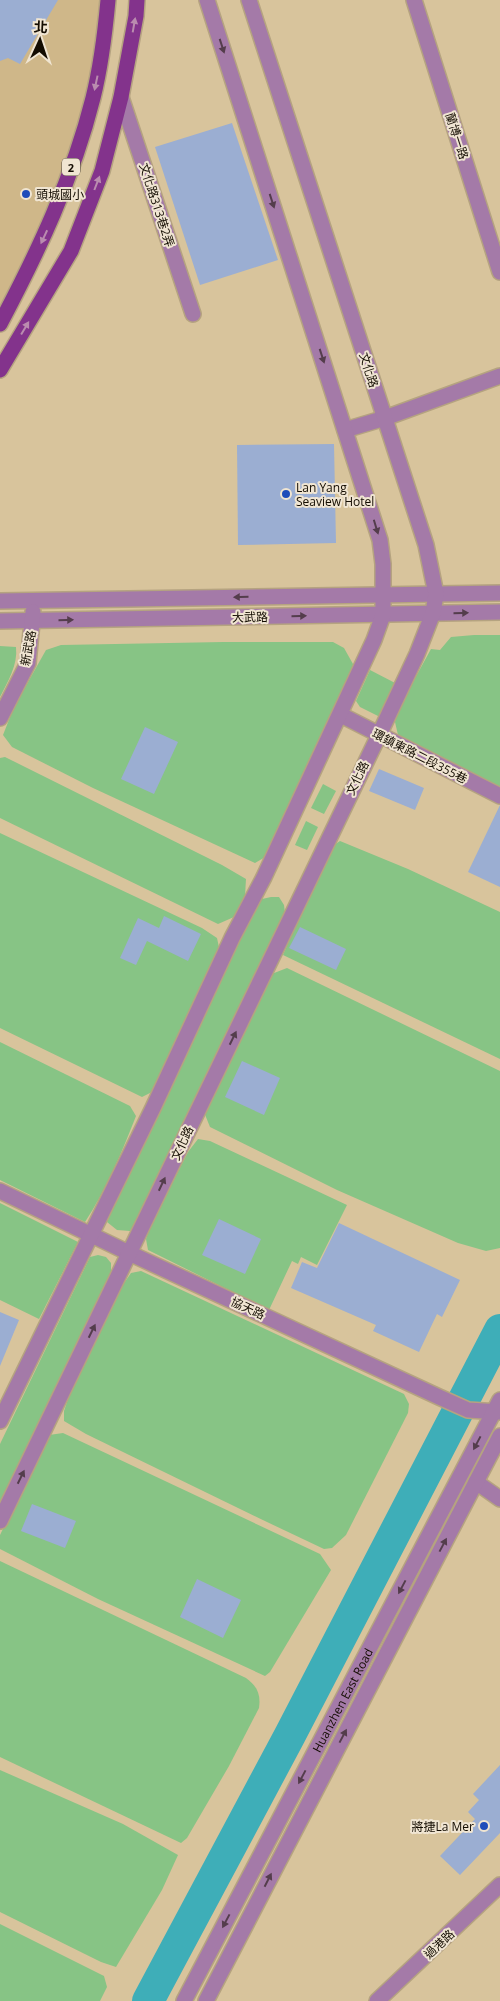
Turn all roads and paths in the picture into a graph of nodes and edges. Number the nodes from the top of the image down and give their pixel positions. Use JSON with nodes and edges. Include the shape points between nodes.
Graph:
{"nodes":[{"id":1,"x":108,"y":0,"type":"edge"},
{"id":2,"x":137,"y":0,"type":"edge"},
{"id":3,"x":207,"y":0,"type":"edge"},
{"id":4,"x":249,"y":0,"type":"edge"},
{"id":5,"x":414,"y":0,"type":"edge"},
{"id":6,"x":121,"y":97,"type":"junction"},
{"id":7,"x":500,"y":272,"type":"edge"},
{"id":8,"x":26,"y":275,"type":"junction"},
{"id":9,"x":46,"y":291,"type":"junction"},
{"id":10,"x":193,"y":314,"type":"dead end"},
{"id":11,"x":0,"y":324,"type":"edge"},
{"id":12,"x":0,"y":370,"type":"edge"},
{"id":13,"x":500,"y":376,"type":"edge"},
{"id":14,"x":385,"y":418,"type":"junction"},
{"id":15,"x":345,"y":430,"type":"junction"},
{"id":16,"x":500,"y":593,"type":"edge"},
{"id":17,"x":436,"y":594,"type":"junction"},
{"id":18,"x":383,"y":595,"type":"junction"},
{"id":19,"x":0,"y":601,"type":"edge"},
{"id":20,"x":32,"y":601,"type":"junction"},
{"id":21,"x":500,"y":612,"type":"edge"},
{"id":22,"x":433,"y":614,"type":"junction"},
{"id":23,"x":383,"y":615,"type":"junction"},
{"id":24,"x":33,"y":620,"type":"junction"},
{"id":25,"x":0,"y":621,"type":"edge"},
{"id":26,"x":341,"y":715,"type":"junction"},
{"id":27,"x":0,"y":718,"type":"edge"},
{"id":28,"x":379,"y":735,"type":"junction"},
{"id":29,"x":500,"y":796,"type":"edge"},
{"id":30,"x":0,"y":1191,"type":"edge"},
{"id":31,"x":92,"y":1235,"type":"junction"},
{"id":32,"x":130,"y":1254,"type":"junction"},
{"id":33,"x":498,"y":1408,"type":"edge"},
{"id":34,"x":0,"y":1421,"type":"edge"},
{"id":35,"x":500,"y":1436,"type":"edge"},
{"id":36,"x":476,"y":1482,"type":"junction"},
{"id":37,"x":500,"y":1499,"type":"edge"},
{"id":38,"x":0,"y":1521,"type":"edge"},
{"id":39,"x":500,"y":1885,"type":"edge"},
{"id":40,"x":184,"y":2001,"type":"edge"},
{"id":41,"x":206,"y":2001,"type":"edge"},
{"id":42,"x":378,"y":2001,"type":"edge"}],
"edges":[{"from":1,"to":8,"type":"main road","number":"2","one_way":true,"via":[[93,99],[48,229]]},
{"from":6,"to":2,"type":"main road","number":"2","one_way":true},
{"from":3,"to":15,"type":"street","one_way":true},
{"from":4,"to":14,"type":"street","name":"文化路"},
{"from":5,"to":7,"type":"street","name":"蘭博一路"},
{"from":9,"to":6,"type":"main road","number":"2","one_way":true,"via":[[71,252],[102,170]]},
{"from":6,"to":10,"type":"street","name":"文化路313巷2弄"},
{"from":8,"to":9,"type":"main road"},
{"from":8,"to":11,"type":"main road","number":"2"},
{"from":12,"to":9,"type":"main road","number":"2","one_way":true},
{"from":13,"to":14,"type":"street"},
{"from":14,"to":15,"type":"street"},
{"from":14,"to":17,"type":"street","name":"文化路","via":[[426,545]]},
{"from":15,"to":18,"type":"street","one_way":true,"via":[[380,540]]},
{"from":16,"to":17,"type":"street","name":"大武路"},
{"from":17,"to":18,"type":"street","name":"大武路"},
{"from":17,"to":22,"type":"street","name":"文化路"},
{"from":18,"to":20,"type":"street","name":"大武路","one_way":true},
{"from":18,"to":23,"type":"street"},
{"from":19,"to":20,"type":"street","name":"大武路"},
{"from":20,"to":24,"type":"street","name":"新武路"},
{"from":22,"to":21,"type":"street","name":"大武路","one_way":true},
{"from":22,"to":23,"type":"street","name":"大武路"},
{"from":22,"to":28,"type":"street","name":"文化路"},
{"from":24,"to":23,"type":"street","name":"大武路","one_way":true},
{"from":23,"to":26,"type":"street"},
{"from":24,"to":25,"type":"street","name":"大武路"},
{"from":24,"to":27,"type":"street","name":"新武路","via":[[28,663]]},
{"from":26,"to":28,"type":"street","name":"環鎮東路二段355巷"},
{"from":26,"to":31,"type":"street"},
{"from":28,"to":29,"type":"street","name":"環鎮東路二段355巷"},
{"from":32,"to":28,"type":"street","name":"文化路","one_way":true},
{"from":30,"to":31,"type":"street","name":"協天路"},
{"from":31,"to":32,"type":"street","name":"協天路"},
{"from":31,"to":34,"type":"street"},
{"from":32,"to":33,"type":"street","name":"協天路","via":[[468,1410]]},
{"from":38,"to":32,"type":"street","name":"文化路","one_way":true},
{"from":33,"to":40,"type":"street","name":"Huanzhen East Road","one_way":true},
{"from":35,"to":36,"type":"street","name":"Huanzhen East Road"},
{"from":36,"to":37,"type":"street"},
{"from":41,"to":36,"type":"street","name":"Huanzhen East Road","one_way":true},
{"from":39,"to":42,"type":"street","name":"過港路"}]}
